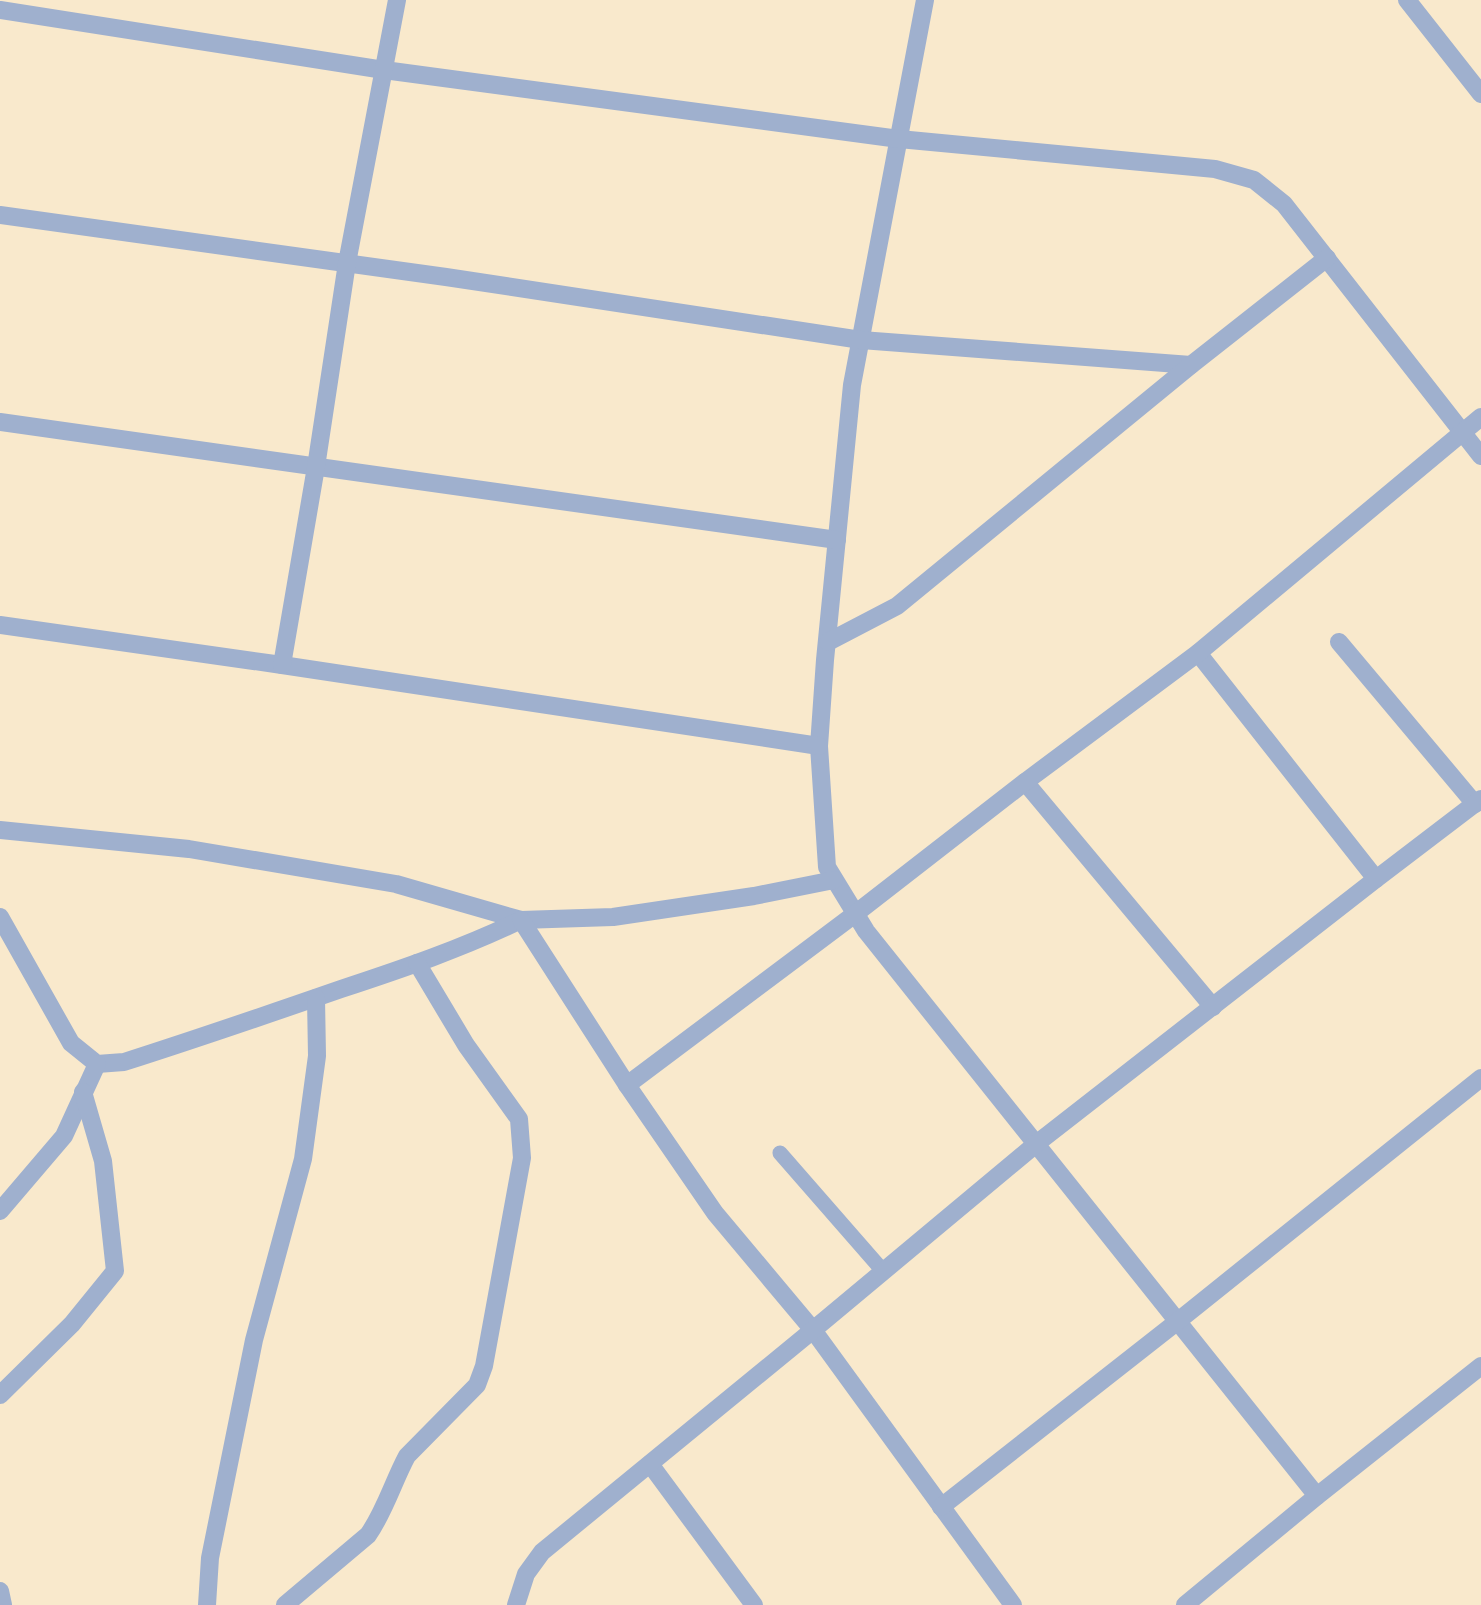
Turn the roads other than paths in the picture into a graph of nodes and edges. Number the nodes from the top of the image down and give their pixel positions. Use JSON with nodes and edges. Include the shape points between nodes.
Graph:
{"nodes":[{"id":1,"x":397,"y":0,"type":"edge"},
{"id":2,"x":926,"y":0,"type":"edge"},
{"id":3,"x":1407,"y":0,"type":"edge"},
{"id":4,"x":0,"y":10,"type":"edge"},
{"id":5,"x":384,"y":70,"type":"junction"},
{"id":6,"x":1481,"y":94,"type":"edge"},
{"id":7,"x":899,"y":139,"type":"junction"},
{"id":8,"x":0,"y":215,"type":"edge"},
{"id":9,"x":1327,"y":258,"type":"junction"},
{"id":10,"x":347,"y":263,"type":"junction"},
{"id":11,"x":861,"y":340,"type":"junction"},
{"id":12,"x":1191,"y":365,"type":"junction"},
{"id":13,"x":1481,"y":417,"type":"edge"},
{"id":14,"x":0,"y":422,"type":"edge"},
{"id":15,"x":1462,"y":432,"type":"junction"},
{"id":16,"x":1481,"y":456,"type":"edge"},
{"id":17,"x":316,"y":467,"type":"junction"},
{"id":18,"x":837,"y":540,"type":"junction"},
{"id":19,"x":0,"y":625,"type":"edge"},
{"id":20,"x":828,"y":642,"type":"junction"},
{"id":21,"x":1339,"y":642,"type":"dead end"},
{"id":22,"x":1198,"y":653,"type":"junction"},
{"id":23,"x":282,"y":665,"type":"junction"},
{"id":24,"x":819,"y":746,"type":"junction"},
{"id":25,"x":1024,"y":782,"type":"junction"},
{"id":26,"x":1478,"y":802,"type":"edge"},
{"id":27,"x":0,"y":830,"type":"edge"},
{"id":28,"x":1376,"y":879,"type":"junction"},
{"id":29,"x":834,"y":880,"type":"junction"},
{"id":30,"x":855,"y":914,"type":"junction"},
{"id":31,"x":520,"y":920,"type":"junction"},
{"id":32,"x":2,"y":923,"type":"edge"},
{"id":33,"x":417,"y":963,"type":"junction"},
{"id":34,"x":316,"y":998,"type":"junction"},
{"id":35,"x":1213,"y":1007,"type":"junction"},
{"id":36,"x":97,"y":1064,"type":"junction"},
{"id":37,"x":1481,"y":1078,"type":"edge"},
{"id":38,"x":627,"y":1085,"type":"junction"},
{"id":39,"x":83,"y":1092,"type":"junction"},
{"id":40,"x":1036,"y":1144,"type":"junction"},
{"id":41,"x":780,"y":1153,"type":"dead end"},
{"id":42,"x":0,"y":1211,"type":"edge"},
{"id":43,"x":883,"y":1271,"type":"junction"},
{"id":44,"x":1178,"y":1321,"type":"junction"},
{"id":45,"x":813,"y":1330,"type":"junction"},
{"id":46,"x":1481,"y":1366,"type":"edge"},
{"id":47,"x":0,"y":1395,"type":"edge"},
{"id":48,"x":650,"y":1464,"type":"junction"},
{"id":49,"x":1317,"y":1496,"type":"junction"},
{"id":50,"x":941,"y":1507,"type":"junction"},
{"id":51,"x":0,"y":1591,"type":"edge"},
{"id":52,"x":3,"y":1605,"type":"edge"},
{"id":53,"x":207,"y":1605,"type":"edge"},
{"id":54,"x":285,"y":1605,"type":"edge"},
{"id":55,"x":516,"y":1605,"type":"edge"},
{"id":56,"x":754,"y":1605,"type":"edge"},
{"id":57,"x":1013,"y":1605,"type":"edge"},
{"id":58,"x":1185,"y":1605,"type":"edge"}],
"edges":[{"from":1,"to":5,"type":"street"},
{"from":2,"to":7,"type":"street"},
{"from":3,"to":6,"type":"street"},
{"from":4,"to":5,"type":"street"},
{"from":5,"to":7,"type":"street"},
{"from":5,"to":10,"type":"street"},
{"from":7,"to":9,"type":"street","via":[[1215,169],[1254,180],[1284,204]]},
{"from":7,"to":11,"type":"street"},
{"from":8,"to":10,"type":"street"},
{"from":9,"to":12,"type":"street"},
{"from":9,"to":15,"type":"street"},
{"from":10,"to":11,"type":"street"},
{"from":10,"to":17,"type":"street"},
{"from":11,"to":12,"type":"street"},
{"from":11,"to":18,"type":"street","via":[[852,385]]},
{"from":12,"to":20,"type":"street","via":[[897,606]]},
{"from":13,"to":15,"type":"street"},
{"from":14,"to":17,"type":"street"},
{"from":15,"to":16,"type":"street"},
{"from":15,"to":22,"type":"street"},
{"from":17,"to":18,"type":"street"},
{"from":17,"to":23,"type":"street"},
{"from":18,"to":20,"type":"street"},
{"from":19,"to":23,"type":"street"},
{"from":20,"to":24,"type":"street"},
{"from":21,"to":26,"type":"street"},
{"from":22,"to":25,"type":"street"},
{"from":22,"to":28,"type":"street"},
{"from":23,"to":24,"type":"street"},
{"from":24,"to":29,"type":"street","via":[[827,867]]},
{"from":25,"to":30,"type":"street"},
{"from":25,"to":35,"type":"street"},
{"from":26,"to":28,"type":"street"},
{"from":27,"to":31,"type":"street","via":[[189,849],[396,884]]},
{"from":28,"to":35,"type":"street"},
{"from":29,"to":30,"type":"street"},
{"from":29,"to":31,"type":"street","via":[[613,917]]},
{"from":30,"to":38,"type":"street"},
{"from":30,"to":40,"type":"street"},
{"from":31,"to":33,"type":"street"},
{"from":31,"to":38,"type":"street"},
{"from":32,"to":36,"type":"street","via":[[72,1043]]},
{"from":33,"to":34,"type":"street"},
{"from":33,"to":54,"type":"street","via":[[466,1045],[519,1119],[522,1158],[484,1366],[477,1385],[407,1456],[368,1535]]},
{"from":34,"to":36,"type":"street","via":[[124,1062]]},
{"from":34,"to":53,"type":"street","via":[[317,1056],[303,1159],[254,1340],[210,1558]]},
{"from":35,"to":40,"type":"street"},
{"from":36,"to":39,"type":"street"},
{"from":37,"to":44,"type":"street"},
{"from":38,"to":45,"type":"street","via":[[715,1213]]},
{"from":39,"to":42,"type":"street","via":[[64,1136]]},
{"from":39,"to":47,"type":"street","via":[[103,1161],[115,1271],[72,1324]]},
{"from":40,"to":43,"type":"street"},
{"from":40,"to":44,"type":"street"},
{"from":41,"to":43,"type":"lane"},
{"from":43,"to":45,"type":"street"},
{"from":44,"to":49,"type":"street"},
{"from":44,"to":50,"type":"street"},
{"from":45,"to":48,"type":"street"},
{"from":45,"to":50,"type":"street"},
{"from":46,"to":49,"type":"street"},
{"from":48,"to":55,"type":"street","via":[[542,1552],[526,1574]]},
{"from":48,"to":56,"type":"street"},
{"from":49,"to":58,"type":"street"},
{"from":50,"to":57,"type":"street"},
{"from":51,"to":52,"type":"street"}]}
